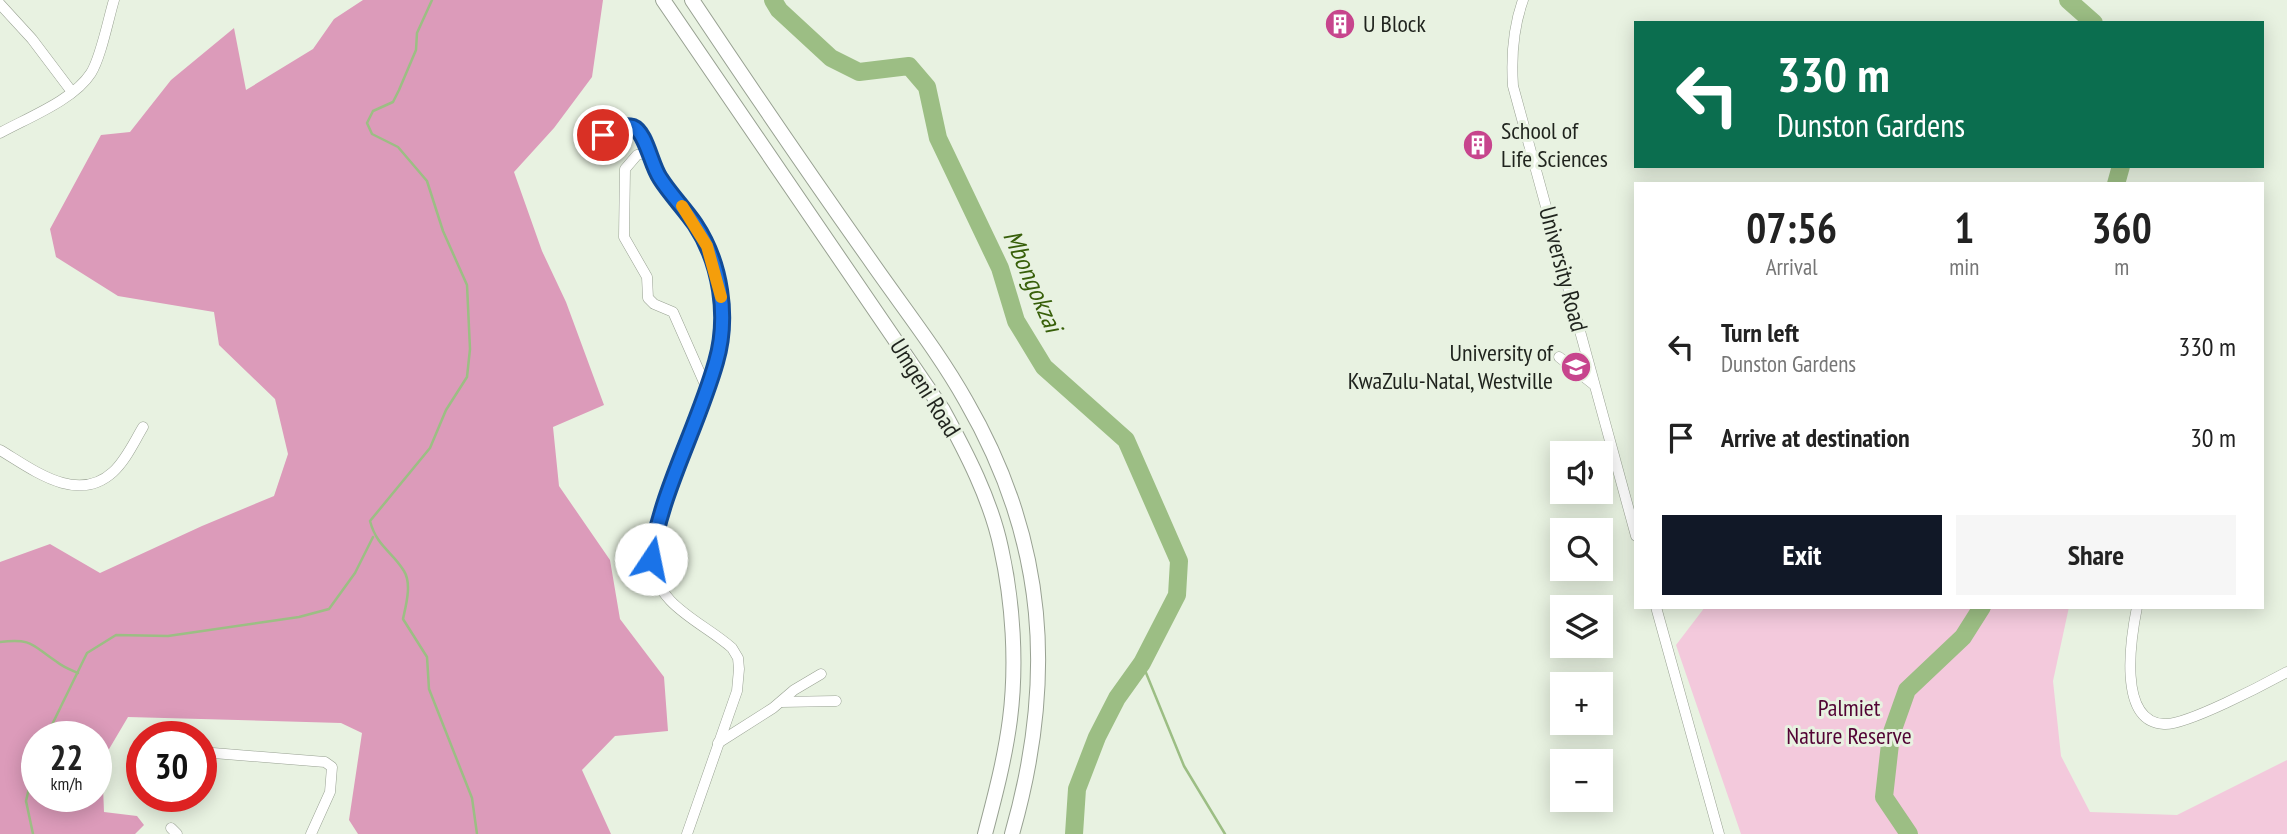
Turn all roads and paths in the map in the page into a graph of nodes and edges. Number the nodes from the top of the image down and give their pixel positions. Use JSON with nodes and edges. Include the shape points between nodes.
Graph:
{"nodes":[{"id":1,"x":114,"y":0,"type":"edge"},
{"id":2,"x":663,"y":0,"type":"edge"},
{"id":3,"x":692,"y":0,"type":"edge"},
{"id":4,"x":1523,"y":0,"type":"edge"},
{"id":5,"x":0,"y":4,"type":"edge"},
{"id":6,"x":72,"y":92,"type":"junction"},
{"id":7,"x":0,"y":134,"type":"edge"},
{"id":8,"x":603,"y":135,"type":"dead end"},
{"id":9,"x":648,"y":152,"type":"junction"},
{"id":10,"x":1559,"y":358,"type":"dead end"},
{"id":11,"x":1593,"y":384,"type":"junction"},
{"id":12,"x":707,"y":389,"type":"junction"},
{"id":13,"x":143,"y":427,"type":"dead end"},
{"id":14,"x":0,"y":450,"type":"edge"},
{"id":15,"x":1634,"y":529,"type":"edge"},
{"id":16,"x":1657,"y":609,"type":"edge"},
{"id":17,"x":2137,"y":609,"type":"edge"},
{"id":18,"x":2287,"y":672,"type":"edge"},
{"id":19,"x":821,"y":674,"type":"dead end"},
{"id":20,"x":836,"y":701,"type":"dead end"},
{"id":21,"x":781,"y":702,"type":"junction"},
{"id":22,"x":718,"y":743,"type":"junction"},
{"id":23,"x":217,"y":753,"type":"edge"},
{"id":24,"x":311,"y":834,"type":"edge"},
{"id":25,"x":687,"y":834,"type":"edge"},
{"id":26,"x":985,"y":834,"type":"edge"},
{"id":27,"x":1012,"y":834,"type":"edge"},
{"id":28,"x":1719,"y":834,"type":"edge"}],
"edges":[{"from":1,"to":6,"type":"street","via":[[92,72]]},
{"from":2,"to":26,"type":"highway","name":"Umgeni Road","via":[[943,410],[986,501],[1001,547],[1011,615],[1012,674],[1002,769]]},
{"from":3,"to":27,"type":"highway","name":"Umgeni Road","via":[[959,390],[1009,489],[1032,577],[1039,682],[1035,734]]},
{"from":4,"to":11,"type":"street","name":"University Road","via":[[1515,22],[1513,86]]},
{"from":5,"to":6,"type":"street"},
{"from":6,"to":7,"type":"street"},
{"from":8,"to":9,"type":"street","via":[[624,126],[636,129]]},
{"from":9,"to":12,"type":"street","via":[[659,177],[696,226],[716,275],[722,312],[720,341]]},
{"from":9,"to":12,"type":"street","via":[[637,155],[625,169],[624,237],[647,276],[648,298],[673,313]]},
{"from":10,"to":11,"type":"street"},
{"from":11,"to":15,"type":"street","name":"University Road"},
{"from":12,"to":22,"type":"street","via":[[661,514],[651,559],[664,595],[725,641],[738,658],[737,691]]},
{"from":13,"to":14,"type":"street","via":[[113,471],[93,483],[63,484]]},
{"from":16,"to":28,"type":"street"},
{"from":17,"to":18,"type":"street","via":[[2131,646],[2133,690],[2138,709],[2152,722],[2167,725],[2189,719]]},
{"from":19,"to":21,"type":"street"},
{"from":20,"to":21,"type":"street"},
{"from":21,"to":22,"type":"street"},
{"from":22,"to":25,"type":"street"},
{"from":23,"to":24,"type":"street","via":[[325,762],[332,767],[330,792]]}]}
